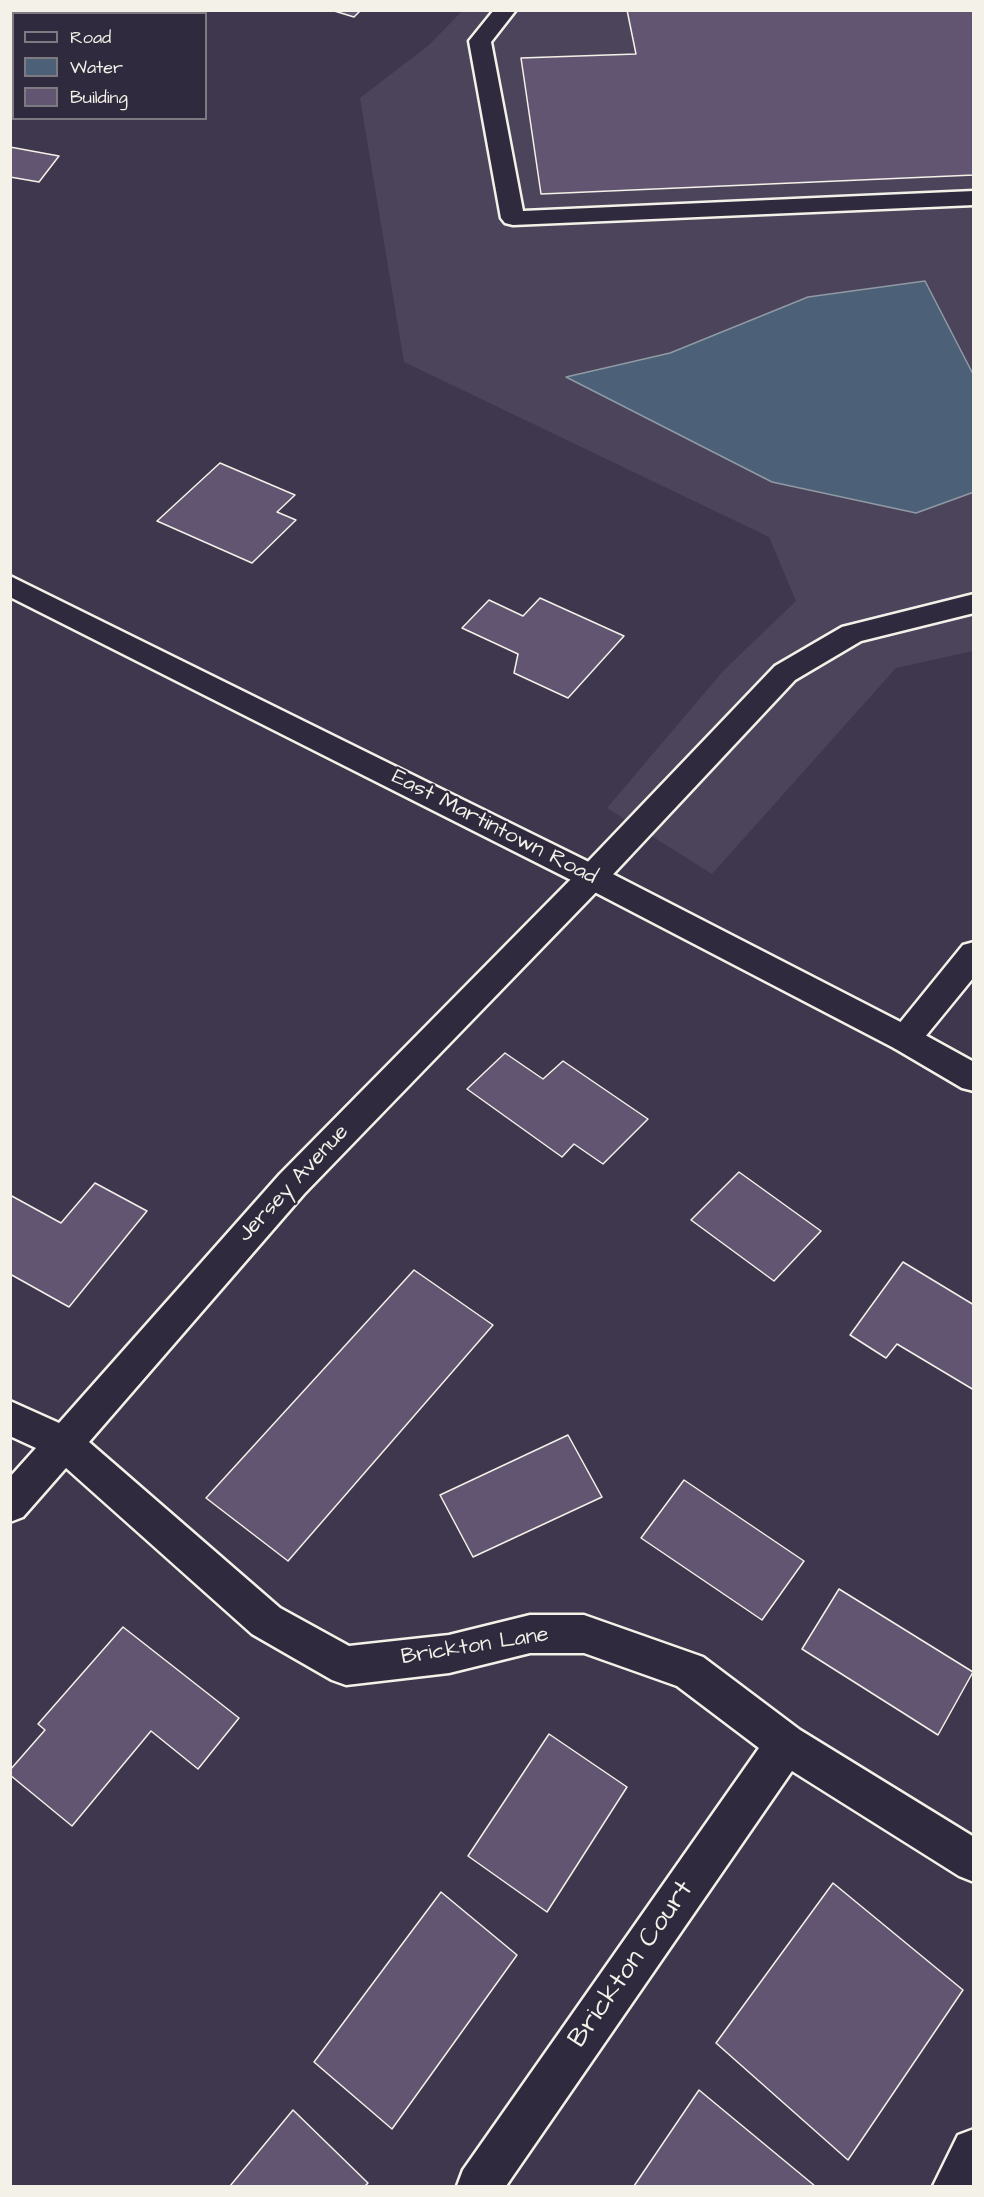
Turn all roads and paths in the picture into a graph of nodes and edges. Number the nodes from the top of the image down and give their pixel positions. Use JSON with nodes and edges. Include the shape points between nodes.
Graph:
{"nodes":[{"id":1,"x":506,"y":10,"type":"edge"},
{"id":2,"x":974,"y":198,"type":"edge"},
{"id":3,"x":10,"y":585,"type":"edge"},
{"id":4,"x":974,"y":603,"type":"edge"},
{"id":5,"x":592,"y":877,"type":"junction"},
{"id":6,"x":974,"y":954,"type":"edge"},
{"id":7,"x":905,"y":1039,"type":"junction"},
{"id":8,"x":974,"y":1077,"type":"edge"},
{"id":9,"x":10,"y":1418,"type":"edge"},
{"id":10,"x":64,"y":1443,"type":"junction"},
{"id":11,"x":10,"y":1505,"type":"edge"},
{"id":12,"x":786,"y":1744,"type":"junction"},
{"id":13,"x":974,"y":1861,"type":"edge"},
{"id":14,"x":974,"y":2151,"type":"edge"},
{"id":15,"x":479,"y":2187,"type":"edge"},
{"id":16,"x":955,"y":2187,"type":"edge"}],
"edges":[{"from":1,"to":2,"type":"street","via":[[480,41],[513,218]]},
{"from":3,"to":5,"type":"street","name":"East Martintown Road"},
{"from":4,"to":5,"type":"street","name":"Jersey Avenue","via":[[852,634],[785,674]]},
{"from":5,"to":7,"type":"street","name":"East Martintown Road"},
{"from":5,"to":10,"type":"street","name":"Jersey Avenue","via":[[292,1184]]},
{"from":6,"to":7,"type":"street"},
{"from":7,"to":8,"type":"street","name":"East Martintown Road"},
{"from":9,"to":10,"type":"street","name":"Brickton Lane"},
{"from":10,"to":11,"type":"street","name":"Jersey Avenue"},
{"from":10,"to":12,"type":"street","name":"Brickton Lane","via":[[266,1621],[346,1666],[448,1654],[530,1634],[584,1634],[689,1671]]},
{"from":12,"to":13,"type":"street","name":"Brickton Lane"},
{"from":12,"to":15,"type":"street","name":"Brickton Court"},
{"from":14,"to":16,"type":"street"}]}
